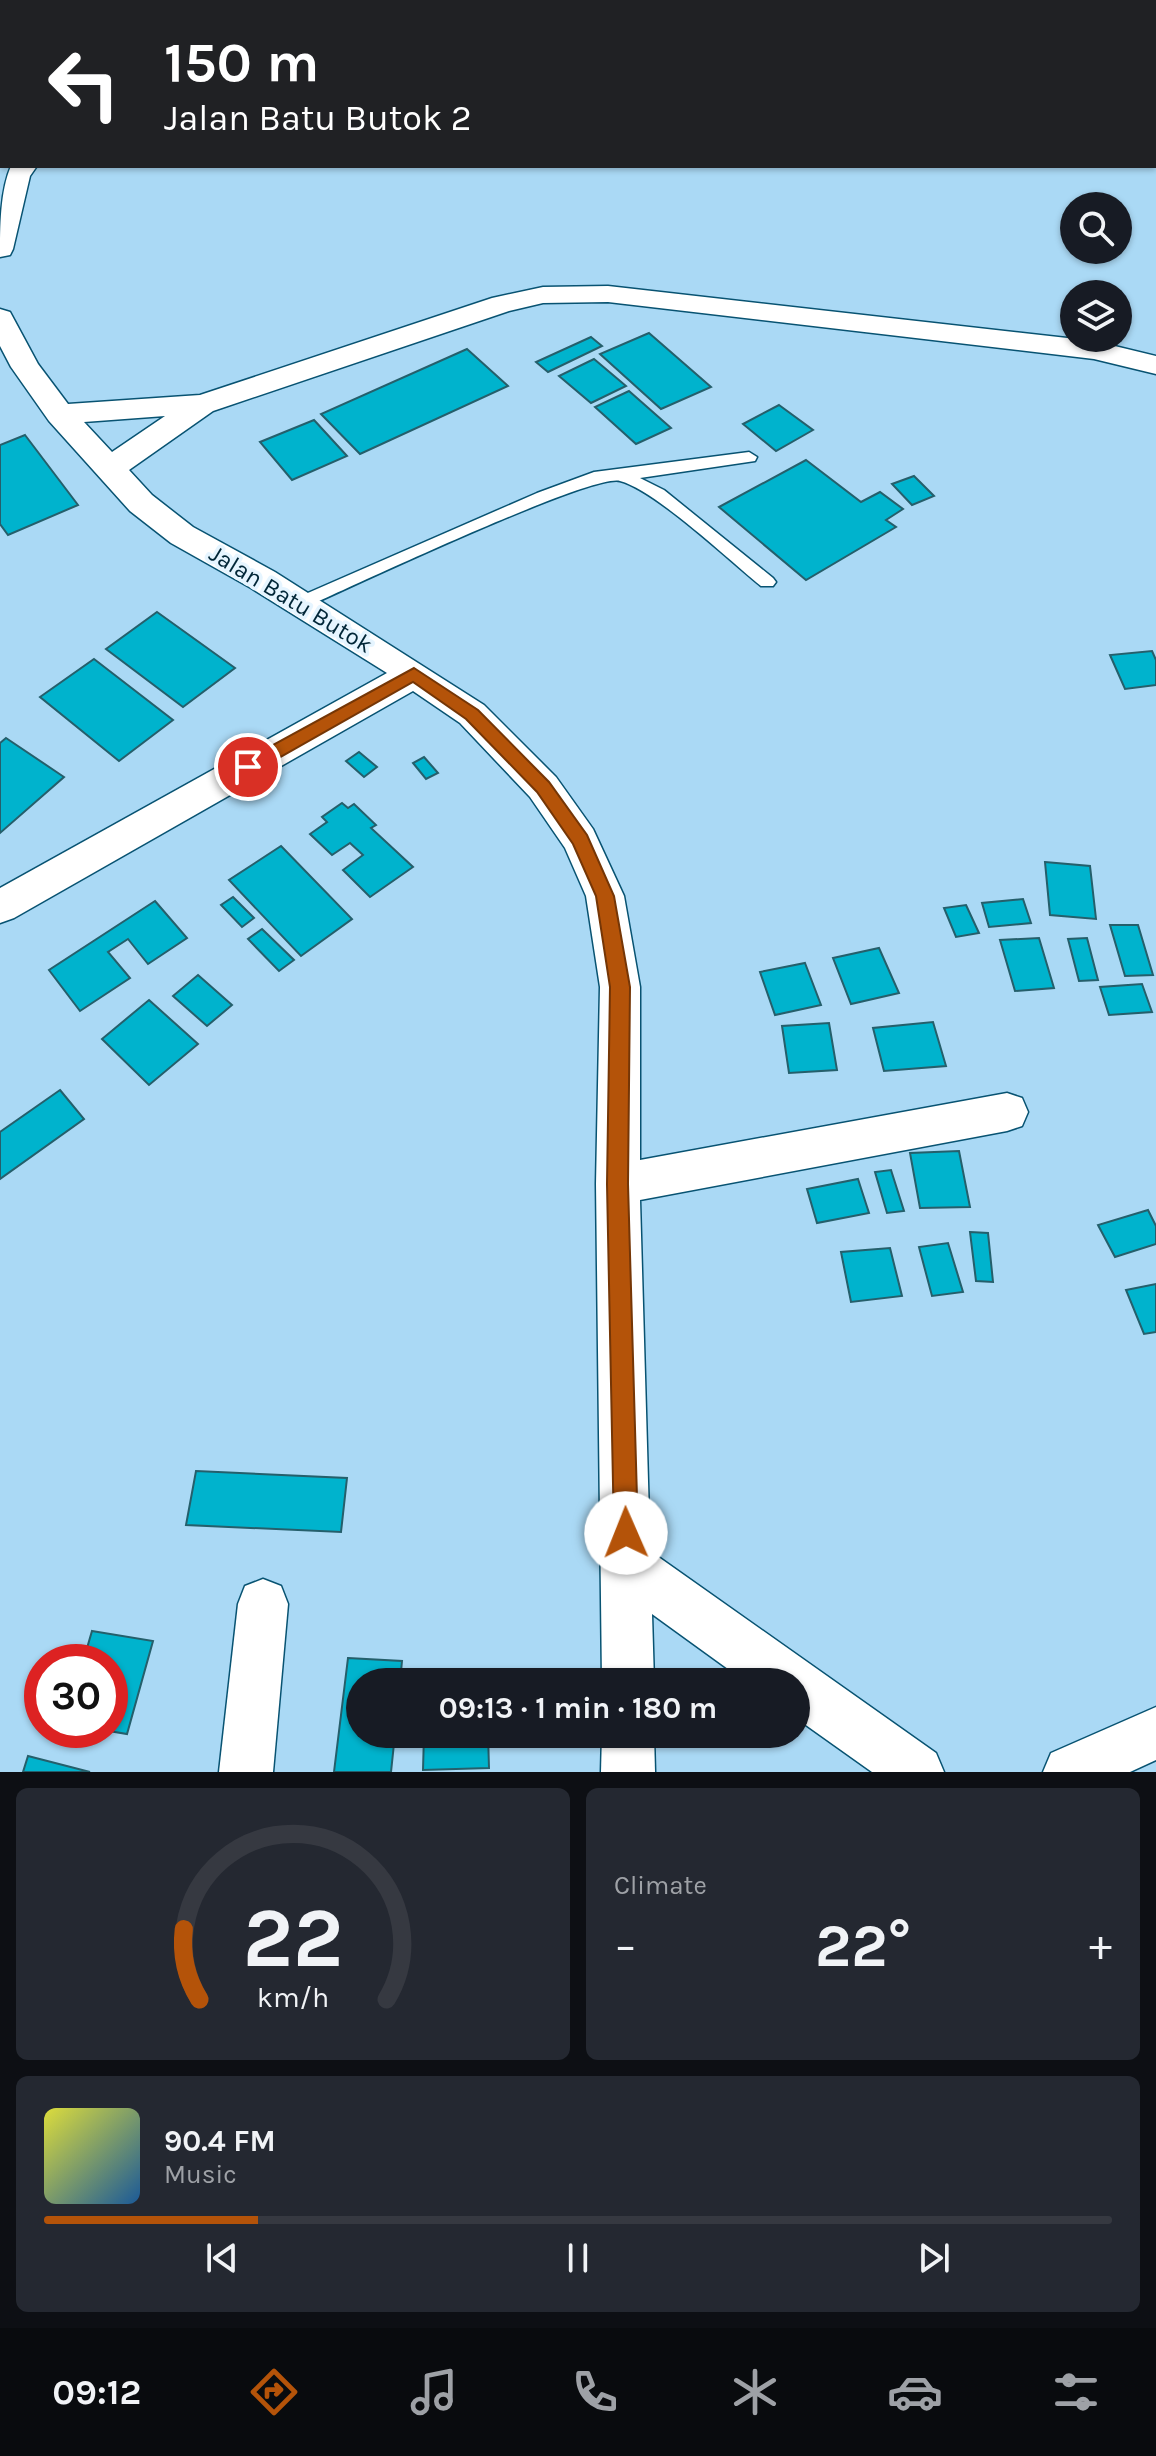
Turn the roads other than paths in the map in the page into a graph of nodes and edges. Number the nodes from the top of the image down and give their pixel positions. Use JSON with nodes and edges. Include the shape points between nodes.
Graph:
{"nodes":[{"id":1,"x":23,"y":168,"type":"edge"},
{"id":2,"x":0,"y":249,"type":"edge"},
{"id":3,"x":0,"y":318,"type":"edge"},
{"id":4,"x":1148,"y":359,"type":"edge"},
{"id":5,"x":203,"y":404,"type":"junction"},
{"id":6,"x":60,"y":414,"type":"junction"},
{"id":7,"x":749,"y":457,"type":"dead end"},
{"id":8,"x":110,"y":468,"type":"junction"},
{"id":9,"x":622,"y":475,"type":"junction"},
{"id":10,"x":767,"y":582,"type":"dead end"},
{"id":11,"x":300,"y":603,"type":"junction"},
{"id":12,"x":414,"y":674,"type":"junction"},
{"id":13,"x":0,"y":907,"type":"edge"},
{"id":14,"x":1007,"y":1112,"type":"dead end"},
{"id":15,"x":618,"y":1184,"type":"junction"},
{"id":16,"x":627,"y":1565,"type":"junction"},
{"id":17,"x":263,"y":1604,"type":"dead end"},
{"id":18,"x":628,"y":1668,"type":"edge"},
{"id":19,"x":770,"y":1668,"type":"edge"},
{"id":20,"x":810,"y":1696,"type":"edge"},
{"id":21,"x":1156,"y":1733,"type":"edge"},
{"id":22,"x":628,"y":1748,"type":"edge"},
{"id":23,"x":246,"y":1772,"type":"edge"},
{"id":24,"x":628,"y":1772,"type":"edge"},
{"id":25,"x":917,"y":1772,"type":"edge"},
{"id":26,"x":1070,"y":1772,"type":"edge"}],
"edges":[{"from":1,"to":2,"type":"street"},
{"from":3,"to":6,"type":"street","name":"Jalan Batu Butok","via":[[25,367]]},
{"from":4,"to":5,"type":"street","via":[[623,296],[543,295]]},
{"from":5,"to":6,"type":"street"},
{"from":5,"to":8,"type":"street"},
{"from":6,"to":8,"type":"street","name":"Jalan Batu Butok"},
{"from":7,"to":9,"type":"lane"},
{"from":8,"to":11,"type":"street","name":"Jalan Batu Butok","via":[[141,503],[182,535]]},
{"from":9,"to":10,"type":"lane","via":[[658,494]]},
{"from":9,"to":11,"type":"lane","via":[[600,476],[543,497]]},
{"from":11,"to":12,"type":"street","name":"Jalan Batu Butok"},
{"from":12,"to":13,"type":"street"},
{"from":12,"to":15,"type":"street","name":"Jalan Batu Butok","via":[[472,714],[543,787],[580,840],[605,896],[620,987]]},
{"from":14,"to":15,"type":"street"},
{"from":15,"to":16,"type":"street","name":"Jalan Batu Butok"},
{"from":16,"to":18,"type":"street","name":"Jalan Batu Butok"},
{"from":16,"to":19,"type":"street"},
{"from":17,"to":23,"type":"street"},
{"from":20,"to":25,"type":"street"},
{"from":21,"to":26,"type":"street"},
{"from":22,"to":24,"type":"street"}]}
